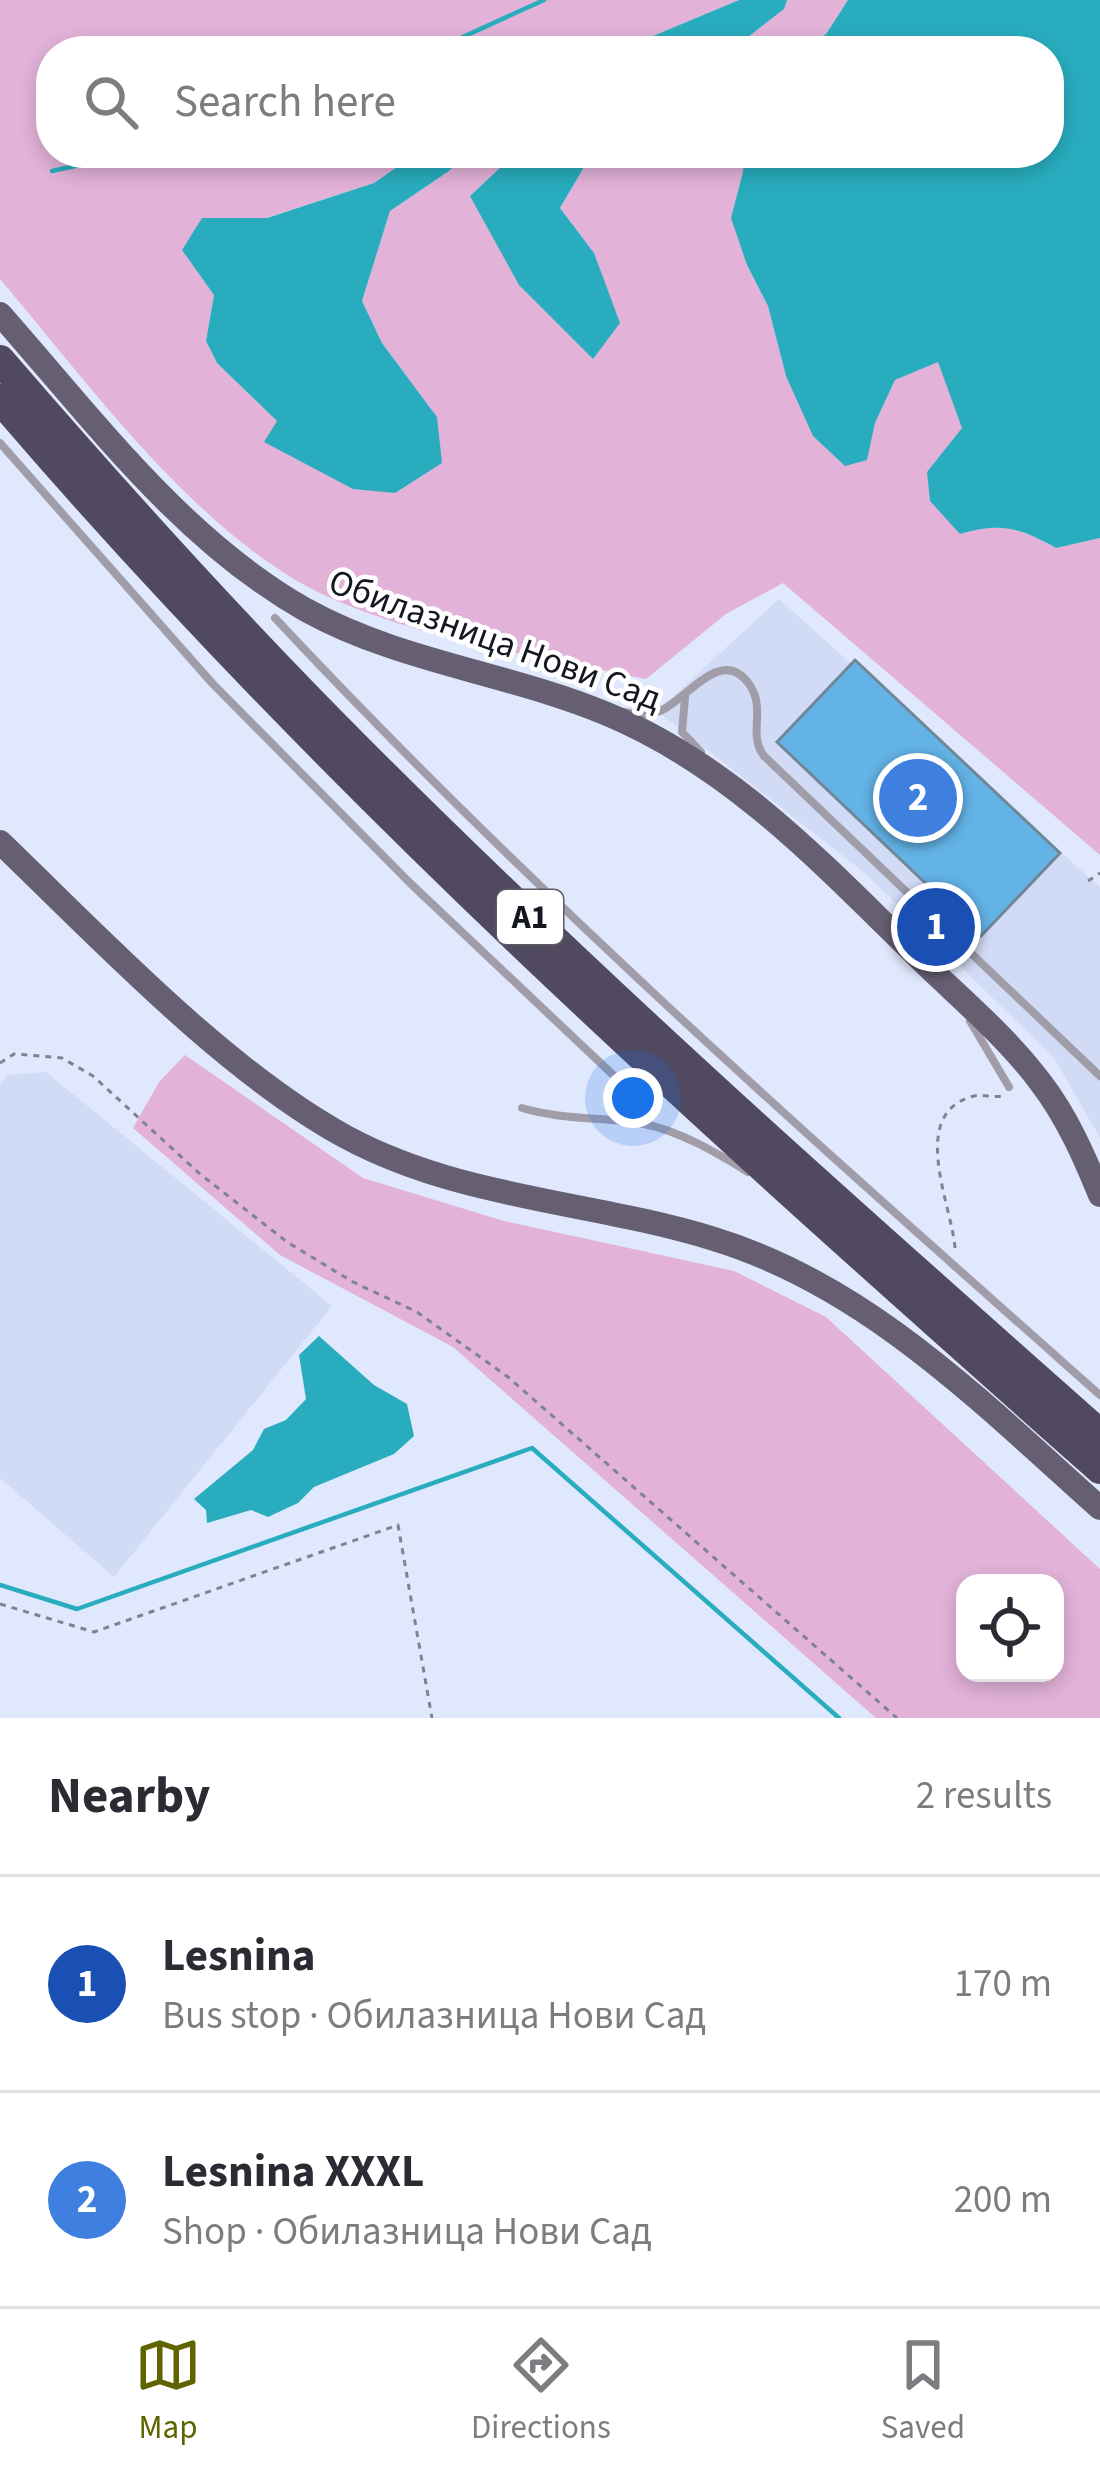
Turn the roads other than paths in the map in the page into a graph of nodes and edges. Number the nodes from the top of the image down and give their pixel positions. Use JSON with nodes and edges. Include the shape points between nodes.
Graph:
{"nodes":[{"id":1,"x":0,"y":314,"type":"edge"},
{"id":2,"x":0,"y":360,"type":"edge"},
{"id":3,"x":0,"y":399,"type":"edge"},
{"id":4,"x":0,"y":443,"type":"edge"},
{"id":5,"x":275,"y":618,"type":"dead end"},
{"id":6,"x":685,"y":696,"type":"junction"},
{"id":7,"x":604,"y":712,"type":"junction"},
{"id":8,"x":719,"y":777,"type":"junction"},
{"id":9,"x":0,"y":842,"type":"edge"},
{"id":10,"x":894,"y":933,"type":"junction"},
{"id":11,"x":1100,"y":1076,"type":"edge"},
{"id":12,"x":1009,"y":1087,"type":"road end"},
{"id":13,"x":646,"y":1106,"type":"dead end"},
{"id":14,"x":522,"y":1108,"type":"dead end"},
{"id":15,"x":1100,"y":1196,"type":"edge"},
{"id":16,"x":807,"y":1208,"type":"junction"},
{"id":17,"x":1100,"y":1395,"type":"edge"},
{"id":18,"x":1100,"y":1434,"type":"edge"},
{"id":19,"x":1100,"y":1469,"type":"edge"},
{"id":20,"x":1100,"y":1508,"type":"edge"}],
"edges":[{"from":1,"to":7,"type":"main road","name":"Обилазница Нови Сад","via":[[150,483],[270,587],[390,647]]},
{"from":2,"to":18,"type":"highway","number":"A1","via":[[248,636],[430,821],[651,1032]]},
{"from":3,"to":16,"type":"highway","number":"A1","via":[[339,767]]},
{"from":4,"to":13,"type":"lane","via":[[212,683]]},
{"from":5,"to":17,"type":"lane","via":[[508,856]]},
{"from":6,"to":7,"type":"lane","via":[[652,713]]},
{"from":6,"to":8,"type":"lane","via":[[682,732]]},
{"from":6,"to":11,"type":"lane","via":[[715,672],[746,679],[759,706],[755,740],[764,756]]},
{"from":7,"to":8,"type":"main road","name":"Обилазница Нови Сад"},
{"from":8,"to":10,"type":"main road","name":"Обилазница Нови Сад","via":[[814,853]]},
{"from":9,"to":20,"type":"main road","via":[[211,1038],[317,1120],[434,1175],[716,1239],[792,1272],[927,1356]]},
{"from":10,"to":12,"type":"lane","via":[[972,1024]]},
{"from":10,"to":15,"type":"main road","name":"Обилазница Нови Сад","via":[[1040,1081]]},
{"from":14,"to":16,"type":"lane","via":[[647,1125],[721,1156]]},
{"from":16,"to":19,"type":"highway","number":"A1"}]}
